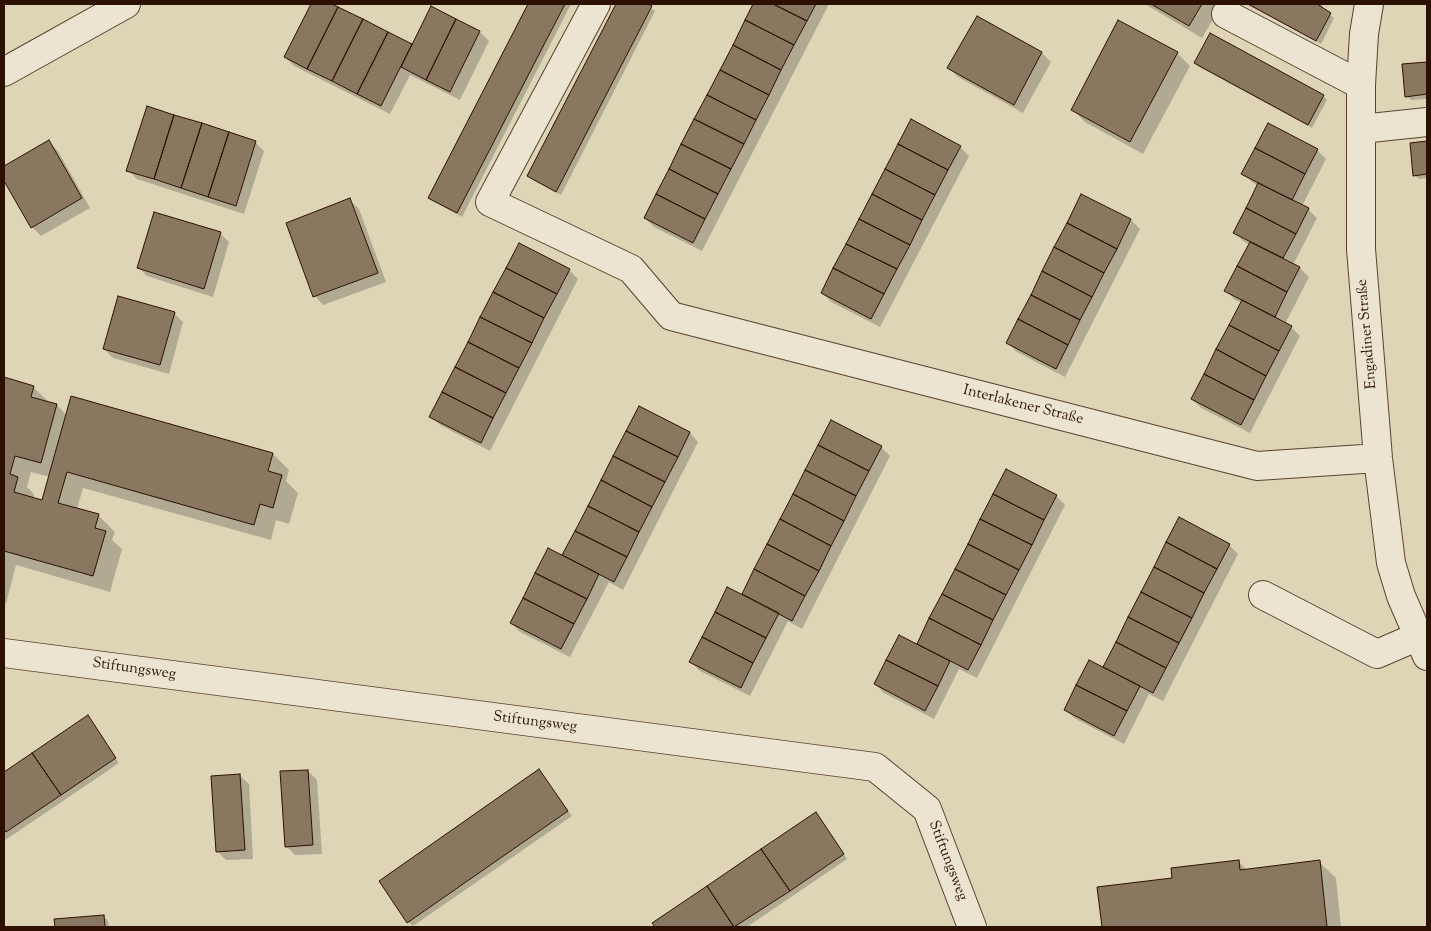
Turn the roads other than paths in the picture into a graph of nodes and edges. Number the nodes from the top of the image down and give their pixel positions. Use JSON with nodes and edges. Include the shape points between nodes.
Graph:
{"nodes":[{"id":1,"x":126,"y":4,"type":"edge"},
{"id":2,"x":596,"y":4,"type":"edge"},
{"id":3,"x":1369,"y":4,"type":"edge"},
{"id":4,"x":1226,"y":14,"type":"dead end"},
{"id":5,"x":4,"y":72,"type":"edge"},
{"id":6,"x":1361,"y":85,"type":"junction"},
{"id":7,"x":1427,"y":122,"type":"edge"},
{"id":8,"x":1361,"y":129,"type":"junction"},
{"id":9,"x":1378,"y":458,"type":"junction"},
{"id":10,"x":1263,"y":595,"type":"dead end"},
{"id":11,"x":1423,"y":646,"type":"edge"},
{"id":12,"x":4,"y":653,"type":"edge"},
{"id":13,"x":972,"y":927,"type":"edge"}],
"edges":[{"from":1,"to":5,"type":"street"},
{"from":2,"to":9,"type":"street","name":"Interlakener Straße","via":[[490,202],[631,269],[671,316],[1257,466]]},
{"from":3,"to":6,"type":"street","name":"Engadiner Straße"},
{"from":4,"to":6,"type":"street"},
{"from":6,"to":8,"type":"street","name":"Engadiner Straße"},
{"from":7,"to":8,"type":"street"},
{"from":8,"to":9,"type":"street","name":"Engadiner Straße","via":[[1361,249]]},
{"from":9,"to":11,"type":"street","name":"Engadiner Straße","via":[[1391,563]]},
{"from":10,"to":11,"type":"street","via":[[1377,654]]},
{"from":12,"to":13,"type":"street","name":"Stiftungsweg","via":[[875,767],[926,809]]}]}
